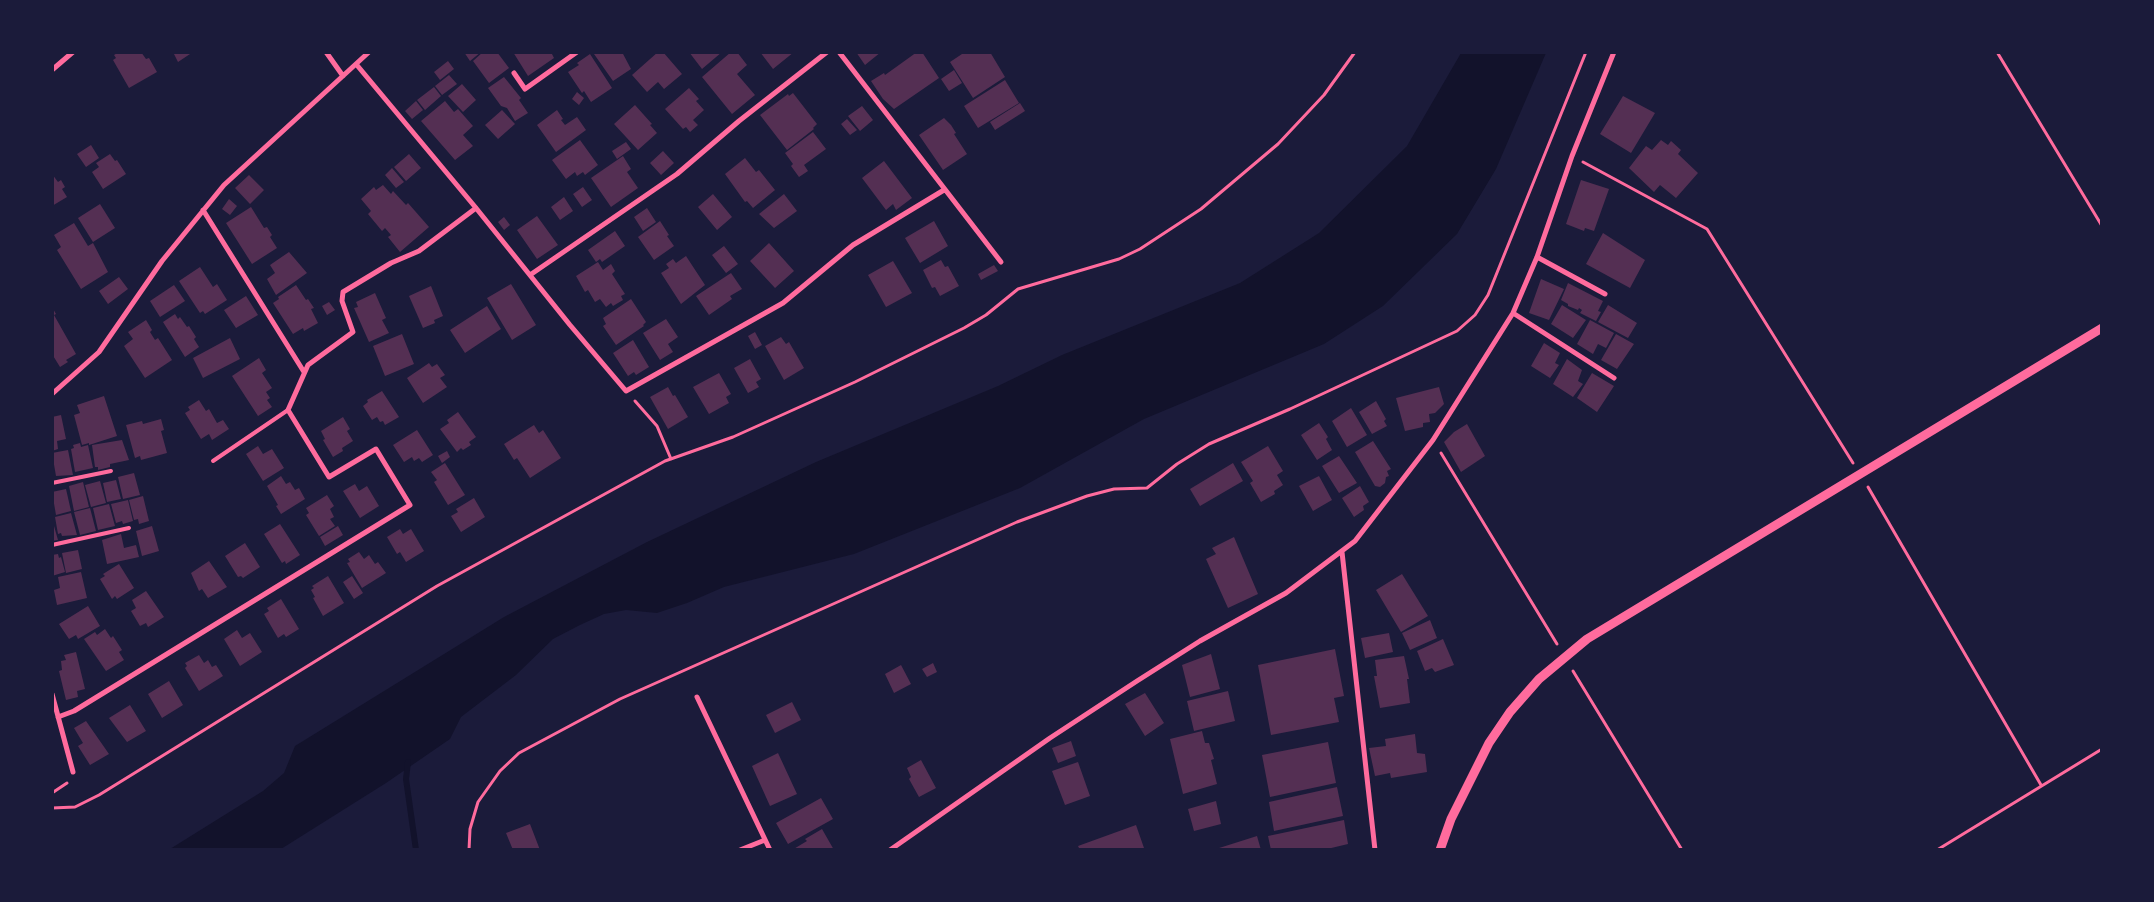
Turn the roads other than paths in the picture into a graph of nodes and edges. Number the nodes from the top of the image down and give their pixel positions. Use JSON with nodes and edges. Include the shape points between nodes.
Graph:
{"nodes":[{"id":1,"x":73,"y":52,"type":"edge"},
{"id":2,"x":326,"y":52,"type":"edge"},
{"id":3,"x":369,"y":52,"type":"edge"},
{"id":4,"x":577,"y":52,"type":"edge"},
{"id":5,"x":827,"y":52,"type":"edge"},
{"id":6,"x":839,"y":52,"type":"edge"},
{"id":7,"x":1614,"y":52,"type":"edge"},
{"id":8,"x":356,"y":64,"type":"junction"},
{"id":9,"x":52,"y":70,"type":"edge"},
{"id":10,"x":514,"y":73,"type":"dead end"},
{"id":11,"x":342,"y":76,"type":"junction"},
{"id":12,"x":944,"y":190,"type":"junction"},
{"id":13,"x":476,"y":208,"type":"junction"},
{"id":14,"x":204,"y":210,"type":"junction"},
{"id":15,"x":1537,"y":257,"type":"junction"},
{"id":16,"x":1001,"y":262,"type":"dead end"},
{"id":17,"x":530,"y":275,"type":"junction"},
{"id":18,"x":1605,"y":294,"type":"dead end"},
{"id":19,"x":1513,"y":313,"type":"junction"},
{"id":20,"x":2102,"y":328,"type":"edge"},
{"id":21,"x":304,"y":372,"type":"junction"},
{"id":22,"x":1614,"y":378,"type":"dead end"},
{"id":23,"x":52,"y":394,"type":"edge"},
{"id":24,"x":288,"y":410,"type":"junction"},
{"id":25,"x":213,"y":460,"type":"dead end"},
{"id":26,"x":110,"y":471,"type":"dead end"},
{"id":27,"x":52,"y":483,"type":"edge"},
{"id":28,"x":129,"y":528,"type":"dead end"},
{"id":29,"x":52,"y":545,"type":"edge"},
{"id":30,"x":1342,"y":552,"type":"junction"},
{"id":31,"x":52,"y":694,"type":"edge"},
{"id":32,"x":697,"y":697,"type":"dead end"},
{"id":33,"x":58,"y":717,"type":"junction"},
{"id":34,"x":73,"y":772,"type":"dead end"},
{"id":35,"x":765,"y":840,"type":"junction"},
{"id":36,"x":740,"y":850,"type":"edge"},
{"id":37,"x":770,"y":850,"type":"edge"},
{"id":38,"x":890,"y":850,"type":"edge"},
{"id":39,"x":1374,"y":850,"type":"edge"},
{"id":40,"x":1440,"y":850,"type":"edge"}],
"edges":[{"from":1,"to":9,"type":"street"},
{"from":2,"to":11,"type":"street"},
{"from":3,"to":8,"type":"street"},
{"from":4,"to":10,"type":"street","via":[[525,89]]},
{"from":5,"to":17,"type":"street","via":[[677,174]]},
{"from":6,"to":12,"type":"street"},
{"from":7,"to":15,"type":"street","via":[[1572,156]]},
{"from":8,"to":11,"type":"street"},
{"from":8,"to":13,"type":"street"},
{"from":11,"to":14,"type":"street","via":[[224,184]]},
{"from":12,"to":16,"type":"street"},
{"from":12,"to":17,"type":"street","via":[[853,245],[783,303],[626,391]]},
{"from":13,"to":17,"type":"street"},
{"from":13,"to":21,"type":"street","via":[[419,251],[391,263],[343,292],[342,301],[353,332],[308,365]]},
{"from":14,"to":21,"type":"street"},
{"from":14,"to":23,"type":"street","via":[[162,261],[99,352]]},
{"from":15,"to":18,"type":"street"},
{"from":15,"to":19,"type":"street"},
{"from":19,"to":22,"type":"street"},
{"from":19,"to":30,"type":"street","via":[[1433,440],[1355,541]]},
{"from":20,"to":40,"type":"street","via":[[1587,639],[1539,679],[1510,712],[1489,743],[1451,819]]},
{"from":21,"to":24,"type":"street"},
{"from":24,"to":25,"type":"lane"},
{"from":24,"to":33,"type":"street","via":[[330,477],[376,450],[410,505],[74,711]]},
{"from":26,"to":27,"type":"lane"},
{"from":28,"to":29,"type":"lane"},
{"from":30,"to":38,"type":"street","via":[[1286,593],[1200,641],[1050,738]]},
{"from":30,"to":39,"type":"street"},
{"from":31,"to":33,"type":"street"},
{"from":32,"to":35,"type":"street"},
{"from":33,"to":34,"type":"street"},
{"from":35,"to":36,"type":"street"},
{"from":35,"to":37,"type":"street"}]}
